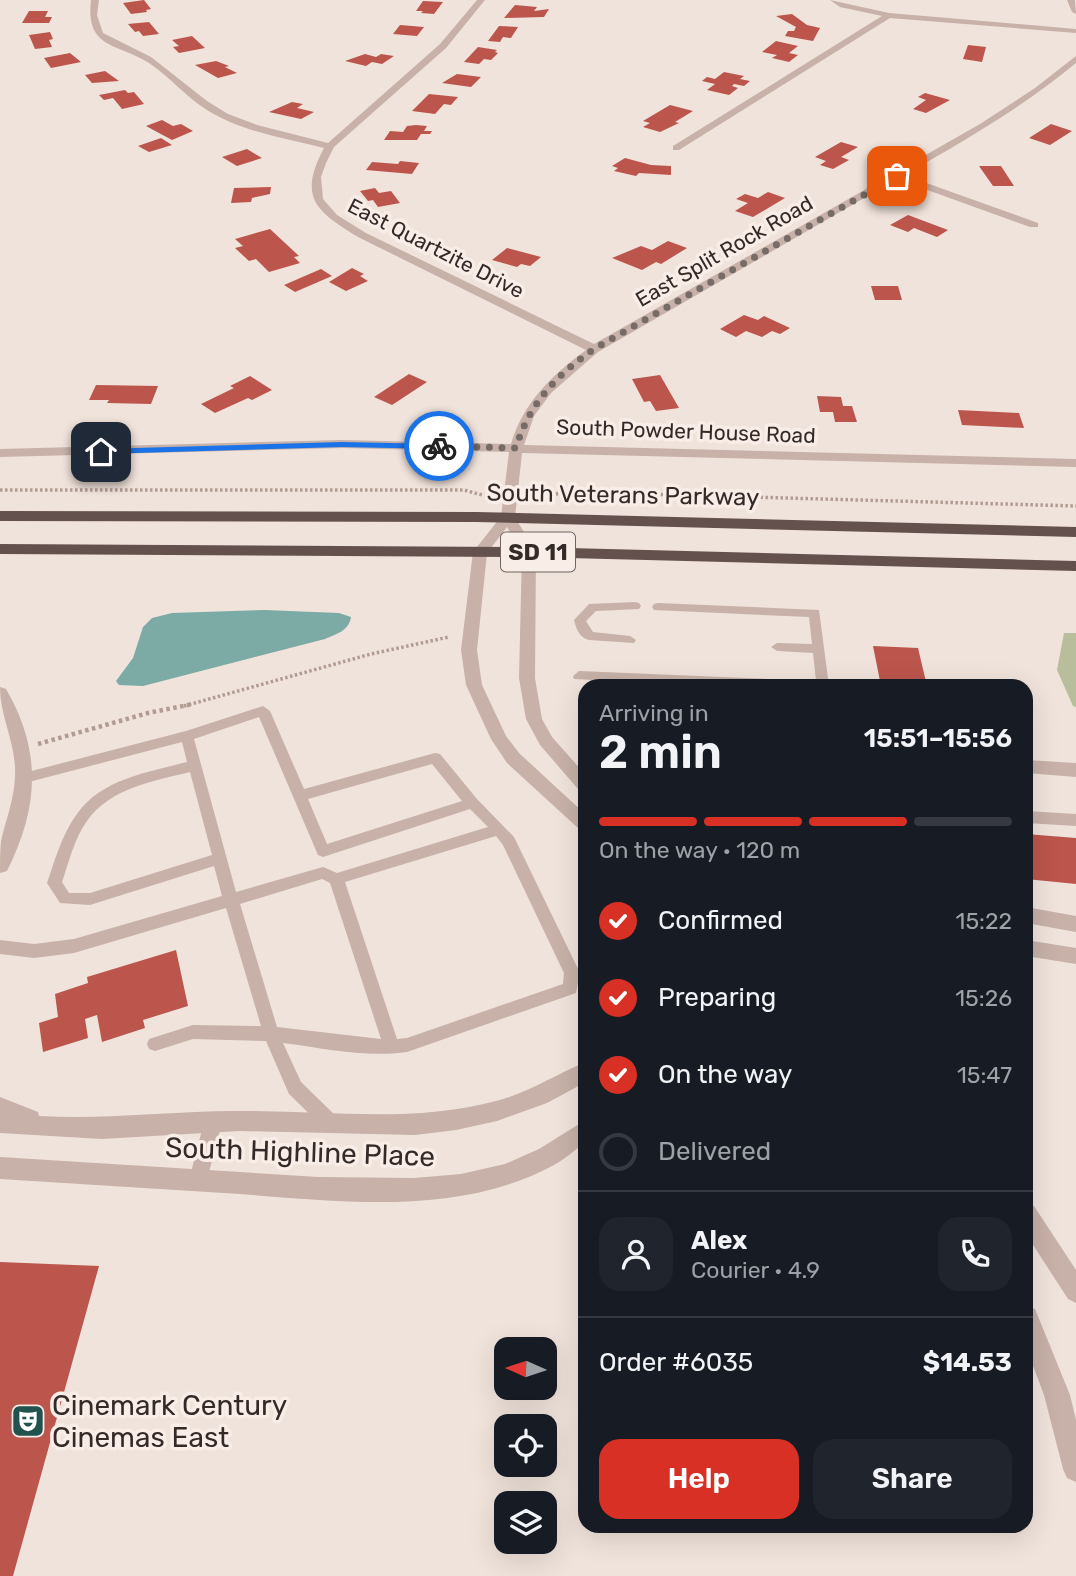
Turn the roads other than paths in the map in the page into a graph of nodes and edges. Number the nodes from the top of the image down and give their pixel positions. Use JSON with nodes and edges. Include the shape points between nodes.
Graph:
{"nodes":[{"id":1,"x":95,"y":0,"type":"edge"},
{"id":2,"x":481,"y":0,"type":"edge"},
{"id":3,"x":834,"y":0,"type":"edge"},
{"id":4,"x":1071,"y":0,"type":"edge"},
{"id":5,"x":1076,"y":12,"type":"edge"},
{"id":6,"x":889,"y":15,"type":"junction"},
{"id":7,"x":1076,"y":31,"type":"edge"},
{"id":8,"x":1076,"y":59,"type":"edge"},
{"id":9,"x":330,"y":146,"type":"junction"},
{"id":10,"x":676,"y":148,"type":"dead end"},
{"id":11,"x":897,"y":176,"type":"junction"},
{"id":12,"x":1034,"y":225,"type":"dead end"},
{"id":13,"x":594,"y":349,"type":"junction"},
{"id":14,"x":516,"y":448,"type":"junction"},
{"id":15,"x":0,"y":453,"type":"edge"},
{"id":16,"x":1076,"y":463,"type":"edge"},
{"id":17,"x":0,"y":516,"type":"edge"},
{"id":18,"x":508,"y":517,"type":"junction"},
{"id":19,"x":1076,"y":532,"type":"edge"},
{"id":20,"x":0,"y":549,"type":"edge"},
{"id":21,"x":480,"y":552,"type":"junction"},
{"id":22,"x":529,"y":552,"type":"junction"},
{"id":23,"x":1076,"y":566,"type":"edge"},
{"id":24,"x":635,"y":606,"type":"dead end"},
{"id":25,"x":658,"y":607,"type":"dead end"},
{"id":26,"x":630,"y":640,"type":"dead end"},
{"id":27,"x":777,"y":647,"type":"dead end"},
{"id":28,"x":819,"y":649,"type":"junction"},
{"id":29,"x":579,"y":676,"type":"dead end"},
{"id":30,"x":660,"y":679,"type":"edge"},
{"id":31,"x":822,"y":679,"type":"edge"},
{"id":32,"x":0,"y":693,"type":"edge"},
{"id":33,"x":187,"y":736,"type":"junction"},
{"id":34,"x":195,"y":765,"type":"junction"},
{"id":35,"x":1033,"y":767,"type":"edge"},
{"id":36,"x":1076,"y":770,"type":"edge"},
{"id":37,"x":578,"y":775,"type":"edge"},
{"id":38,"x":24,"y":778,"type":"junction"},
{"id":39,"x":299,"y":796,"type":"junction"},
{"id":40,"x":472,"y":803,"type":"junction"},
{"id":41,"x":578,"y":817,"type":"edge"},
{"id":42,"x":1033,"y":817,"type":"edge"},
{"id":43,"x":1076,"y":820,"type":"edge"},
{"id":44,"x":499,"y":829,"type":"junction"},
{"id":45,"x":323,"y":851,"type":"junction"},
{"id":46,"x":220,"y":858,"type":"junction"},
{"id":47,"x":0,"y":866,"type":"edge"},
{"id":48,"x":329,"y":876,"type":"junction"},
{"id":49,"x":231,"y":900,"type":"junction"},
{"id":50,"x":1033,"y":916,"type":"edge"},
{"id":51,"x":1076,"y":924,"type":"edge"},
{"id":52,"x":0,"y":947,"type":"edge"},
{"id":53,"x":1033,"y":949,"type":"edge"},
{"id":54,"x":1076,"y":956,"type":"edge"},
{"id":55,"x":271,"y":1034,"type":"junction"},
{"id":56,"x":155,"y":1044,"type":"dead end"},
{"id":57,"x":392,"y":1047,"type":"junction"},
{"id":58,"x":578,"y":1076,"type":"edge"},
{"id":59,"x":0,"y":1107,"type":"edge"},
{"id":60,"x":213,"y":1122,"type":"junction"},
{"id":61,"x":0,"y":1123,"type":"edge"},
{"id":62,"x":334,"y":1126,"type":"junction"},
{"id":63,"x":60,"y":1128,"type":"junction"},
{"id":64,"x":578,"y":1136,"type":"edge"},
{"id":65,"x":0,"y":1168,"type":"edge"},
{"id":66,"x":198,"y":1180,"type":"junction"},
{"id":67,"x":1033,"y":1225,"type":"edge"},
{"id":68,"x":1076,"y":1292,"type":"edge"},
{"id":69,"x":1033,"y":1335,"type":"edge"},
{"id":70,"x":1076,"y":1469,"type":"edge"}],
"edges":[{"from":1,"to":9,"type":"street","via":[[92,19],[101,38],[148,59],[211,109],[247,125]]},
{"from":2,"to":9,"type":"street","name":"East Quartzite Drive","via":[[443,46]]},
{"from":3,"to":6,"type":"street"},
{"from":4,"to":5,"type":"street"},
{"from":6,"to":7,"type":"street"},
{"from":6,"to":10,"type":"street"},
{"from":8,"to":11,"type":"street","name":"East Split Rock Road","via":[[1038,90]]},
{"from":9,"to":13,"type":"street","name":"East Quartzite Drive","via":[[319,165],[314,188],[330,214],[362,235]]},
{"from":11,"to":12,"type":"street"},
{"from":11,"to":13,"type":"street","name":"East Split Rock Road"},
{"from":13,"to":14,"type":"street","name":"East Split Rock Road","via":[[540,397],[522,427]]},
{"from":14,"to":15,"type":"street","name":"South Powder House Road","via":[[342,444]]},
{"from":14,"to":16,"type":"street","name":"South Powder House Road"},
{"from":14,"to":18,"type":"street","name":"East Split Rock Road"},
{"from":17,"to":18,"type":"highway","name":"South Veterans Parkway","number":"SD 11"},
{"from":18,"to":19,"type":"highway","name":"South Veterans Parkway","number":"SD 11"},
{"from":18,"to":21,"type":"street"},
{"from":18,"to":22,"type":"street"},
{"from":20,"to":21,"type":"highway","number":"SD 11"},
{"from":21,"to":22,"type":"highway","number":"SD 11"},
{"from":21,"to":41,"type":"street","via":[[470,641],[474,685],[513,758]]},
{"from":22,"to":23,"type":"highway","number":"SD 11"},
{"from":22,"to":37,"type":"street","via":[[528,699],[546,741]]},
{"from":24,"to":26,"type":"lane","via":[[593,607],[580,620],[589,636]]},
{"from":25,"to":28,"type":"lane","via":[[815,613]]},
{"from":27,"to":28,"type":"lane"},
{"from":28,"to":31,"type":"lane"},
{"from":29,"to":30,"type":"lane"},
{"from":32,"to":38,"type":"street","via":[[24,749]]},
{"from":33,"to":34,"type":"lane"},
{"from":33,"to":38,"type":"lane"},
{"from":33,"to":39,"type":"lane","via":[[264,711]]},
{"from":34,"to":46,"type":"lane"},
{"from":34,"to":46,"type":"lane","via":[[117,787],[93,802],[74,830],[54,883],[65,899],[90,899]]},
{"from":35,"to":36,"type":"street"},
{"from":38,"to":47,"type":"street","via":[[19,817]]},
{"from":39,"to":40,"type":"lane","via":[[435,758]]},
{"from":39,"to":45,"type":"lane"},
{"from":40,"to":44,"type":"lane"},
{"from":40,"to":45,"type":"lane"},
{"from":42,"to":43,"type":"lane"},
{"from":44,"to":48,"type":"lane"},
{"from":44,"to":57,"type":"lane","via":[[572,973],[570,988]]},
{"from":45,"to":48,"type":"lane"},
{"from":46,"to":49,"type":"lane"},
{"from":48,"to":49,"type":"lane"},
{"from":48,"to":57,"type":"lane"},
{"from":49,"to":52,"type":"lane","via":[[74,946],[34,951]]},
{"from":49,"to":55,"type":"lane"},
{"from":50,"to":51,"type":"street"},
{"from":53,"to":54,"type":"street"},
{"from":55,"to":56,"type":"lane","via":[[193,1032]]},
{"from":55,"to":57,"type":"lane"},
{"from":55,"to":62,"type":"lane","via":[[295,1088]]},
{"from":58,"to":62,"type":"street","name":"South Highline Place","via":[[543,1095],[486,1115],[429,1125]]},
{"from":59,"to":63,"type":"street"},
{"from":60,"to":62,"type":"street","name":"South Highline Place"},
{"from":60,"to":63,"type":"street","name":"South Highline Place"},
{"from":60,"to":66,"type":"lane"},
{"from":61,"to":63,"type":"street","name":"South Highline Place"},
{"from":64,"to":66,"type":"street","name":"South Highline Place","via":[[536,1165],[468,1184],[354,1189]]},
{"from":65,"to":66,"type":"street","name":"South Highline Place"},
{"from":67,"to":68,"type":"street"},
{"from":69,"to":70,"type":"street","via":[[1057,1395]]}]}
